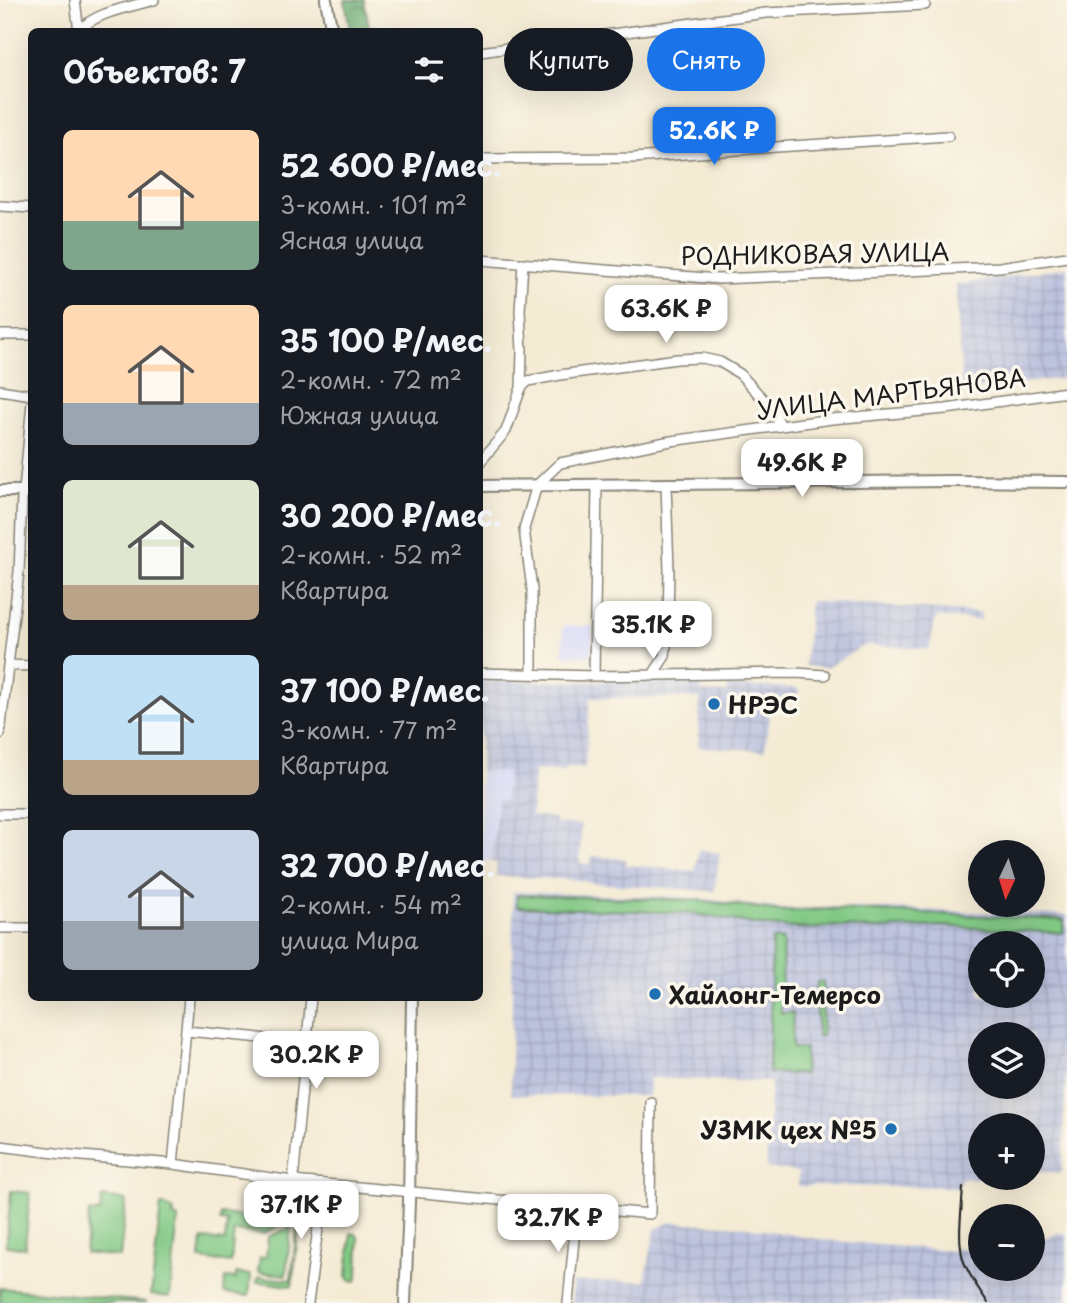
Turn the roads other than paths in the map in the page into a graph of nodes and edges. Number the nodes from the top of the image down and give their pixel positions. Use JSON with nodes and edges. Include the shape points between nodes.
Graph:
{"nodes":[{"id":1,"x":75,"y":0,"type":"edge"},
{"id":2,"x":154,"y":0,"type":"edge"},
{"id":3,"x":326,"y":0,"type":"edge"},
{"id":4,"x":925,"y":5,"type":"dead end"},
{"id":5,"x":78,"y":28,"type":"edge"},
{"id":6,"x":81,"y":28,"type":"edge"},
{"id":7,"x":331,"y":28,"type":"edge"},
{"id":8,"x":483,"y":52,"type":"edge"},
{"id":9,"x":948,"y":136,"type":"dead end"},
{"id":10,"x":483,"y":159,"type":"edge"},
{"id":11,"x":0,"y":206,"type":"edge"},
{"id":12,"x":28,"y":208,"type":"edge"},
{"id":13,"x":1067,"y":257,"type":"edge"},
{"id":14,"x":483,"y":260,"type":"edge"},
{"id":15,"x":523,"y":263,"type":"junction"},
{"id":16,"x":0,"y":335,"type":"edge"},
{"id":17,"x":28,"y":335,"type":"edge"},
{"id":18,"x":521,"y":388,"type":"junction"},
{"id":19,"x":0,"y":390,"type":"edge"},
{"id":20,"x":1067,"y":392,"type":"edge"},
{"id":21,"x":28,"y":394,"type":"edge"},
{"id":22,"x":781,"y":426,"type":"junction"},
{"id":23,"x":483,"y":458,"type":"edge"},
{"id":24,"x":1067,"y":482,"type":"edge"},
{"id":25,"x":597,"y":484,"type":"junction"},
{"id":26,"x":666,"y":484,"type":"junction"},
{"id":27,"x":537,"y":485,"type":"junction"},
{"id":28,"x":483,"y":486,"type":"edge"},
{"id":29,"x":0,"y":491,"type":"edge"},
{"id":30,"x":28,"y":491,"type":"edge"},
{"id":31,"x":8,"y":666,"type":"junction"},
{"id":32,"x":28,"y":666,"type":"edge"},
{"id":33,"x":483,"y":673,"type":"edge"},
{"id":34,"x":532,"y":674,"type":"junction"},
{"id":35,"x":825,"y":675,"type":"dead end"},
{"id":36,"x":594,"y":676,"type":"junction"},
{"id":37,"x":652,"y":676,"type":"junction"},
{"id":38,"x":0,"y":734,"type":"edge"},
{"id":39,"x":0,"y":814,"type":"edge"},
{"id":40,"x":28,"y":814,"type":"edge"},
{"id":41,"x":0,"y":928,"type":"edge"},
{"id":42,"x":28,"y":928,"type":"edge"},
{"id":43,"x":189,"y":1001,"type":"edge"},
{"id":44,"x":311,"y":1001,"type":"edge"},
{"id":45,"x":412,"y":1001,"type":"edge"},
{"id":46,"x":186,"y":1031,"type":"junction"},
{"id":47,"x":306,"y":1044,"type":"junction"},
{"id":48,"x":335,"y":1049,"type":"dead end"},
{"id":49,"x":651,"y":1102,"type":"dead end"},
{"id":50,"x":0,"y":1146,"type":"edge"},
{"id":51,"x":173,"y":1164,"type":"junction"},
{"id":52,"x":293,"y":1181,"type":"junction"},
{"id":53,"x":324,"y":1184,"type":"junction"},
{"id":54,"x":409,"y":1191,"type":"junction"},
{"id":55,"x":577,"y":1208,"type":"junction"},
{"id":56,"x":308,"y":1303,"type":"edge"},
{"id":57,"x":405,"y":1303,"type":"edge"},
{"id":58,"x":568,"y":1303,"type":"edge"}],
"edges":[{"from":1,"to":5,"type":"street"},
{"from":2,"to":6,"type":"street","via":[[112,12]]},
{"from":3,"to":7,"type":"main road"},
{"from":4,"to":8,"type":"street","via":[[766,13]]},
{"from":9,"to":10,"type":"street","via":[[634,158]]},
{"from":11,"to":12,"type":"street"},
{"from":13,"to":15,"type":"street","name":"РОДНИКОВАЯ УЛИЦА","via":[[1000,267],[718,279]]},
{"from":14,"to":15,"type":"street","name":"РОДНИКОВАЯ УЛИЦА"},
{"from":15,"to":18,"type":"street"},
{"from":16,"to":17,"type":"street"},
{"from":18,"to":22,"type":"street","via":[[528,381],[560,375],[702,358],[740,374],[773,410]]},
{"from":18,"to":23,"type":"street","via":[[506,431]]},
{"from":19,"to":21,"type":"street"},
{"from":20,"to":22,"type":"street","name":"УЛИЦА МАРТЬЯНОВА","via":[[946,410]]},
{"from":22,"to":27,"type":"street","name":"УЛИЦА МАРТЬЯНОВА","via":[[560,463]]},
{"from":24,"to":26,"type":"main road"},
{"from":25,"to":26,"type":"main road"},
{"from":25,"to":27,"type":"main road"},
{"from":25,"to":36,"type":"street"},
{"from":26,"to":37,"type":"street","via":[[668,626],[665,656]]},
{"from":27,"to":28,"type":"main road"},
{"from":27,"to":34,"type":"street","via":[[524,528],[532,589]]},
{"from":29,"to":30,"type":"main road"},
{"from":30,"to":31,"type":"street","via":[[22,497]]},
{"from":31,"to":32,"type":"street"},
{"from":31,"to":38,"type":"street"},
{"from":33,"to":34,"type":"street"},
{"from":34,"to":36,"type":"street"},
{"from":35,"to":37,"type":"street"},
{"from":36,"to":37,"type":"street"},
{"from":39,"to":40,"type":"street"},
{"from":41,"to":42,"type":"street"},
{"from":43,"to":46,"type":"street"},
{"from":44,"to":47,"type":"street"},
{"from":45,"to":54,"type":"main road"},
{"from":46,"to":47,"type":"street"},
{"from":46,"to":51,"type":"street"},
{"from":47,"to":48,"type":"street"},
{"from":47,"to":52,"type":"street"},
{"from":49,"to":55,"type":"street","via":[[650,1214]]},
{"from":50,"to":51,"type":"street"},
{"from":51,"to":52,"type":"street"},
{"from":52,"to":53,"type":"street"},
{"from":53,"to":54,"type":"street"},
{"from":53,"to":56,"type":"street"},
{"from":54,"to":55,"type":"street"},
{"from":54,"to":57,"type":"main road"},
{"from":55,"to":58,"type":"street"}]}
